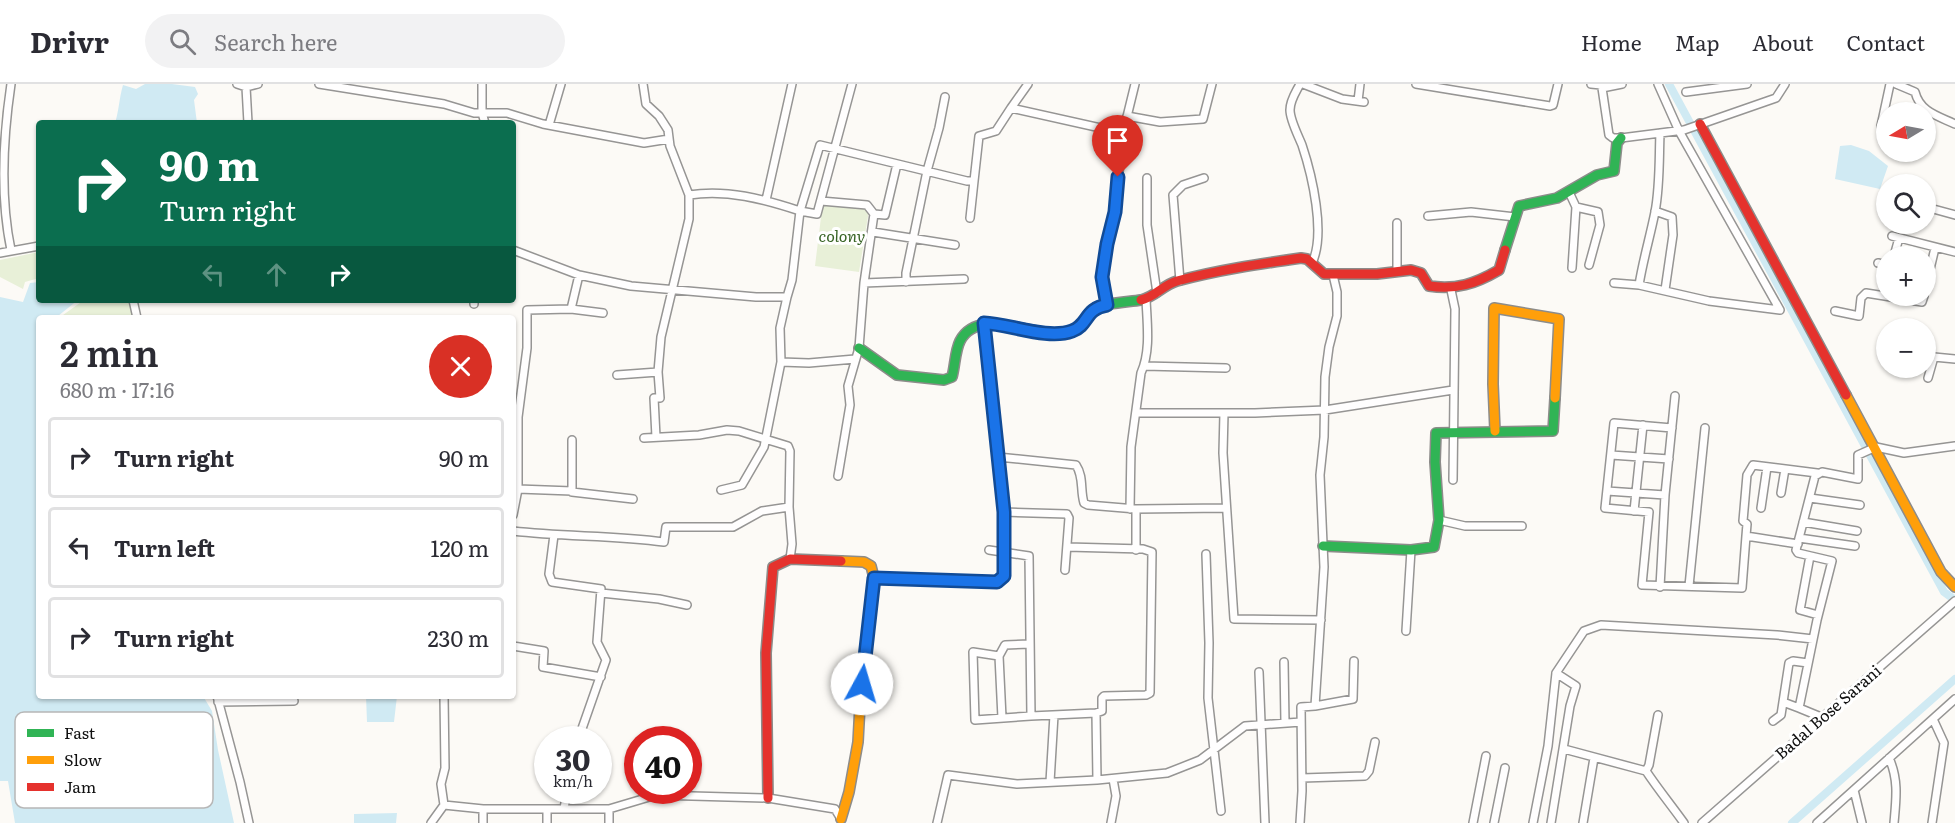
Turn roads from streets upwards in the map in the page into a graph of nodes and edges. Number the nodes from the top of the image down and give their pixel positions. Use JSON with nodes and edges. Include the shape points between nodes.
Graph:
{"nodes":[{"id":1,"x":237,"y":84,"type":"edge"},
{"id":2,"x":258,"y":84,"type":"edge"},
{"id":3,"x":319,"y":84,"type":"edge"},
{"id":4,"x":378,"y":84,"type":"edge"},
{"id":5,"x":482,"y":84,"type":"edge"},
{"id":6,"x":561,"y":84,"type":"edge"},
{"id":7,"x":643,"y":84,"type":"edge"},
{"id":8,"x":792,"y":84,"type":"edge"},
{"id":9,"x":852,"y":84,"type":"edge"},
{"id":10,"x":1028,"y":84,"type":"edge"},
{"id":11,"x":1134,"y":84,"type":"edge"},
{"id":12,"x":1212,"y":84,"type":"edge"},
{"id":13,"x":1301,"y":84,"type":"edge"},
{"id":14,"x":1360,"y":84,"type":"edge"},
{"id":15,"x":1416,"y":84,"type":"edge"},
{"id":16,"x":1558,"y":84,"type":"edge"},
{"id":17,"x":1592,"y":84,"type":"edge"},
{"id":18,"x":1622,"y":84,"type":"edge"},
{"id":19,"x":1658,"y":84,"type":"edge"},
{"id":20,"x":1748,"y":84,"type":"edge"},
{"id":21,"x":1785,"y":84,"type":"edge"},
{"id":22,"x":1890,"y":84,"type":"edge"},
{"id":23,"x":1896,"y":84,"type":"edge"},
{"id":24,"x":1920,"y":84,"type":"edge"},
{"id":25,"x":9,"y":85,"type":"edge"},
{"id":26,"x":246,"y":87,"type":"junction"},
{"id":27,"x":1602,"y":88,"type":"junction"},
{"id":28,"x":376,"y":92,"type":"junction"},
{"id":29,"x":1686,"y":92,"type":"dead end"},
{"id":30,"x":1915,"y":92,"type":"junction"},
{"id":31,"x":945,"y":97,"type":"dead end"},
{"id":32,"x":1886,"y":102,"type":"edge"},
{"id":33,"x":1011,"y":108,"type":"junction"},
{"id":34,"x":482,"y":113,"type":"junction"},
{"id":35,"x":1127,"y":116,"type":"junction"},
{"id":36,"x":248,"y":120,"type":"edge"},
{"id":37,"x":484,"y":120,"type":"edge"},
{"id":38,"x":1700,"y":124,"type":"junction"},
{"id":39,"x":1955,"y":124,"type":"edge"},
{"id":40,"x":549,"y":125,"type":"junction"},
{"id":41,"x":1682,"y":130,"type":"junction"},
{"id":42,"x":1123,"y":133,"type":"junction"},
{"id":43,"x":1660,"y":133,"type":"junction"},
{"id":44,"x":1621,"y":138,"type":"junction"},
{"id":45,"x":669,"y":139,"type":"junction"},
{"id":46,"x":835,"y":148,"type":"junction"},
{"id":47,"x":897,"y":164,"type":"junction"},
{"id":48,"x":927,"y":171,"type":"junction"},
{"id":49,"x":1147,"y":178,"type":"dead end"},
{"id":50,"x":1204,"y":178,"type":"dead end"},
{"id":51,"x":974,"y":181,"type":"junction"},
{"id":52,"x":1569,"y":192,"type":"junction"},
{"id":53,"x":689,"y":195,"type":"junction"},
{"id":54,"x":766,"y":200,"type":"junction"},
{"id":55,"x":821,"y":201,"type":"junction"},
{"id":56,"x":1576,"y":207,"type":"junction"},
{"id":57,"x":1936,"y":210,"type":"edge"},
{"id":58,"x":800,"y":211,"type":"junction"},
{"id":59,"x":1655,"y":211,"type":"junction"},
{"id":60,"x":874,"y":214,"type":"junction"},
{"id":61,"x":1955,"y":215,"type":"edge"},
{"id":62,"x":1428,"y":216,"type":"dead end"},
{"id":63,"x":1515,"y":217,"type":"junction"},
{"id":64,"x":970,"y":218,"type":"dead end"},
{"id":65,"x":1397,"y":223,"type":"dead end"},
{"id":66,"x":873,"y":232,"type":"junction"},
{"id":67,"x":913,"y":237,"type":"junction"},
{"id":68,"x":955,"y":244,"type":"dead end"},
{"id":69,"x":36,"y":246,"type":"edge"},
{"id":70,"x":1895,"y":246,"type":"edge"},
{"id":71,"x":1928,"y":246,"type":"edge"},
{"id":72,"x":1936,"y":248,"type":"edge"},
{"id":73,"x":10,"y":250,"type":"junction"},
{"id":74,"x":516,"y":251,"type":"edge"},
{"id":75,"x":1955,"y":252,"type":"edge"},
{"id":76,"x":0,"y":253,"type":"edge"},
{"id":77,"x":1312,"y":263,"type":"junction"},
{"id":78,"x":1589,"y":265,"type":"dead end"},
{"id":79,"x":1572,"y":268,"type":"dead end"},
{"id":80,"x":1397,"y":272,"type":"junction"},
{"id":81,"x":579,"y":275,"type":"junction"},
{"id":82,"x":1333,"y":275,"type":"junction"},
{"id":83,"x":964,"y":279,"type":"dead end"},
{"id":84,"x":1180,"y":281,"type":"junction"},
{"id":85,"x":906,"y":282,"type":"junction"},
{"id":86,"x":864,"y":283,"type":"junction"},
{"id":87,"x":1614,"y":283,"type":"dead end"},
{"id":88,"x":1639,"y":285,"type":"junction"},
{"id":89,"x":671,"y":290,"type":"junction"},
{"id":90,"x":1451,"y":290,"type":"junction"},
{"id":91,"x":1665,"y":290,"type":"junction"},
{"id":92,"x":1156,"y":293,"type":"junction"},
{"id":93,"x":1876,"y":295,"type":"edge"},
{"id":94,"x":787,"y":297,"type":"junction"},
{"id":95,"x":1146,"y":299,"type":"junction"},
{"id":96,"x":1107,"y":305,"type":"junction"},
{"id":97,"x":571,"y":309,"type":"junction"},
{"id":98,"x":1835,"y":311,"type":"dead end"},
{"id":99,"x":603,"y":314,"type":"dead end"},
{"id":100,"x":984,"y":323,"type":"junction"},
{"id":101,"x":859,"y":348,"type":"junction"},
{"id":102,"x":1936,"y":357,"type":"edge"},
{"id":103,"x":1955,"y":358,"type":"edge"},
{"id":104,"x":855,"y":359,"type":"junction"},
{"id":105,"x":781,"y":362,"type":"junction"},
{"id":106,"x":1144,"y":366,"type":"junction"},
{"id":107,"x":1226,"y":368,"type":"dead end"},
{"id":108,"x":658,"y":372,"type":"junction"},
{"id":109,"x":617,"y":375,"type":"dead end"},
{"id":110,"x":1453,"y":390,"type":"junction"},
{"id":111,"x":1675,"y":396,"type":"dead end"},
{"id":112,"x":1325,"y":410,"type":"junction"},
{"id":113,"x":516,"y":411,"type":"edge"},
{"id":114,"x":1137,"y":413,"type":"junction"},
{"id":115,"x":1224,"y":414,"type":"junction"},
{"id":116,"x":1643,"y":425,"type":"junction"},
{"id":117,"x":1672,"y":428,"type":"junction"},
{"id":118,"x":1705,"y":428,"type":"dead end"},
{"id":119,"x":1496,"y":430,"type":"junction"},
{"id":120,"x":1453,"y":432,"type":"junction"},
{"id":121,"x":656,"y":437,"type":"junction"},
{"id":122,"x":644,"y":438,"type":"dead end"},
{"id":123,"x":766,"y":439,"type":"junction"},
{"id":124,"x":572,"y":440,"type":"dead end"},
{"id":125,"x":516,"y":441,"type":"edge"},
{"id":126,"x":1955,"y":446,"type":"edge"},
{"id":127,"x":1876,"y":447,"type":"junction"},
{"id":128,"x":1611,"y":455,"type":"junction"},
{"id":129,"x":998,"y":457,"type":"junction"},
{"id":130,"x":1640,"y":457,"type":"junction"},
{"id":131,"x":1669,"y":459,"type":"junction"},
{"id":132,"x":1767,"y":467,"type":"junction"},
{"id":133,"x":1785,"y":469,"type":"junction"},
{"id":134,"x":1817,"y":473,"type":"junction"},
{"id":135,"x":838,"y":476,"type":"dead end"},
{"id":136,"x":1453,"y":480,"type":"dead end"},
{"id":137,"x":518,"y":489,"type":"junction"},
{"id":138,"x":721,"y":490,"type":"dead end"},
{"id":139,"x":572,"y":491,"type":"junction"},
{"id":140,"x":1607,"y":491,"type":"junction"},
{"id":141,"x":1635,"y":492,"type":"junction"},
{"id":142,"x":1781,"y":492,"type":"dead end"},
{"id":143,"x":1665,"y":495,"type":"junction"},
{"id":144,"x":1810,"y":498,"type":"junction"},
{"id":145,"x":516,"y":499,"type":"edge"},
{"id":146,"x":633,"y":500,"type":"dead end"},
{"id":147,"x":1860,"y":505,"type":"dead end"},
{"id":148,"x":789,"y":507,"type":"junction"},
{"id":149,"x":1226,"y":508,"type":"junction"},
{"id":150,"x":1761,"y":508,"type":"dead end"},
{"id":151,"x":1133,"y":509,"type":"junction"},
{"id":152,"x":1634,"y":510,"type":"junction"},
{"id":153,"x":1004,"y":512,"type":"junction"},
{"id":154,"x":1439,"y":520,"type":"junction"},
{"id":155,"x":1803,"y":522,"type":"junction"},
{"id":156,"x":1522,"y":526,"type":"dead end"},
{"id":157,"x":516,"y":531,"type":"edge"},
{"id":158,"x":1857,"y":531,"type":"dead end"},
{"id":159,"x":554,"y":536,"type":"junction"},
{"id":160,"x":1746,"y":536,"type":"junction"},
{"id":161,"x":1798,"y":541,"type":"junction"},
{"id":162,"x":1323,"y":546,"type":"junction"},
{"id":163,"x":1855,"y":546,"type":"dead end"},
{"id":164,"x":1067,"y":547,"type":"junction"},
{"id":165,"x":989,"y":550,"type":"dead end"},
{"id":166,"x":1136,"y":550,"type":"junction"},
{"id":167,"x":1411,"y":550,"type":"junction"},
{"id":168,"x":1004,"y":553,"type":"junction"},
{"id":169,"x":1206,"y":554,"type":"dead end"},
{"id":170,"x":1810,"y":556,"type":"junction"},
{"id":171,"x":790,"y":560,"type":"junction"},
{"id":172,"x":1065,"y":570,"type":"dead end"},
{"id":173,"x":874,"y":578,"type":"junction"},
{"id":174,"x":1660,"y":586,"type":"junction"},
{"id":175,"x":1689,"y":586,"type":"junction"},
{"id":176,"x":1955,"y":587,"type":"edge"},
{"id":177,"x":601,"y":593,"type":"junction"},
{"id":178,"x":1955,"y":602,"type":"edge"},
{"id":179,"x":687,"y":604,"type":"dead end"},
{"id":180,"x":1818,"y":615,"type":"junction"},
{"id":181,"x":1321,"y":620,"type":"junction"},
{"id":182,"x":1406,"y":631,"type":"dead end"},
{"id":183,"x":1813,"y":639,"type":"junction"},
{"id":184,"x":1030,"y":644,"type":"junction"},
{"id":185,"x":516,"y":646,"type":"edge"},
{"id":186,"x":999,"y":656,"type":"junction"},
{"id":187,"x":1354,"y":661,"type":"dead end"},
{"id":188,"x":1284,"y":662,"type":"dead end"},
{"id":189,"x":1808,"y":663,"type":"junction"},
{"id":190,"x":1259,"y":672,"type":"dead end"},
{"id":191,"x":1556,"y":673,"type":"junction"},
{"id":192,"x":601,"y":677,"type":"junction"},
{"id":193,"x":217,"y":699,"type":"edge"},
{"id":194,"x":444,"y":699,"type":"edge"},
{"id":195,"x":1955,"y":699,"type":"edge"},
{"id":196,"x":294,"y":701,"type":"dead end"},
{"id":197,"x":1783,"y":702,"type":"junction"},
{"id":198,"x":1315,"y":706,"type":"junction"},
{"id":199,"x":1799,"y":708,"type":"junction"},
{"id":200,"x":1096,"y":713,"type":"junction"},
{"id":201,"x":1054,"y":715,"type":"junction"},
{"id":202,"x":1658,"y":715,"type":"dead end"},
{"id":203,"x":1031,"y":716,"type":"junction"},
{"id":204,"x":1821,"y":717,"type":"junction"},
{"id":205,"x":1002,"y":718,"type":"junction"},
{"id":206,"x":1933,"y":719,"type":"junction"},
{"id":207,"x":1773,"y":721,"type":"dead end"},
{"id":208,"x":1301,"y":722,"type":"junction"},
{"id":209,"x":1285,"y":723,"type":"junction"},
{"id":210,"x":1263,"y":725,"type":"junction"},
{"id":211,"x":583,"y":726,"type":"edge"},
{"id":212,"x":1375,"y":742,"type":"dead end"},
{"id":213,"x":1564,"y":749,"type":"junction"},
{"id":214,"x":1213,"y":750,"type":"junction"},
{"id":215,"x":1486,"y":756,"type":"dead end"},
{"id":216,"x":1594,"y":758,"type":"junction"},
{"id":217,"x":1889,"y":758,"type":"junction"},
{"id":218,"x":1506,"y":768,"type":"dead end"},
{"id":219,"x":1646,"y":771,"type":"junction"},
{"id":220,"x":1302,"y":778,"type":"junction"},
{"id":221,"x":1113,"y":779,"type":"junction"},
{"id":222,"x":1097,"y":780,"type":"junction"},
{"id":223,"x":1050,"y":782,"type":"junction"},
{"id":224,"x":1854,"y":790,"type":"junction"},
{"id":225,"x":768,"y":798,"type":"junction"},
{"id":226,"x":565,"y":804,"type":"edge"},
{"id":227,"x":444,"y":805,"type":"junction"},
{"id":228,"x":483,"y":809,"type":"junction"},
{"id":229,"x":547,"y":809,"type":"junction"},
{"id":230,"x":564,"y":809,"type":"junction"},
{"id":231,"x":609,"y":809,"type":"junction"},
{"id":232,"x":1221,"y":811,"type":"dead end"},
{"id":233,"x":841,"y":821,"type":"edge"},
{"id":234,"x":249,"y":823,"type":"edge"},
{"id":235,"x":431,"y":823,"type":"edge"},
{"id":236,"x":483,"y":823,"type":"edge"},
{"id":237,"x":547,"y":823,"type":"edge"},
{"id":238,"x":609,"y":823,"type":"edge"},
{"id":239,"x":937,"y":823,"type":"edge"},
{"id":240,"x":1112,"y":823,"type":"edge"},
{"id":241,"x":1265,"y":823,"type":"edge"},
{"id":242,"x":1300,"y":823,"type":"edge"},
{"id":243,"x":1473,"y":823,"type":"edge"},
{"id":244,"x":1494,"y":823,"type":"edge"},
{"id":245,"x":1533,"y":823,"type":"edge"},
{"id":246,"x":1551,"y":823,"type":"edge"},
{"id":247,"x":1582,"y":823,"type":"edge"},
{"id":248,"x":1683,"y":823,"type":"edge"},
{"id":249,"x":1702,"y":823,"type":"edge"},
{"id":250,"x":1817,"y":823,"type":"edge"},
{"id":251,"x":1862,"y":823,"type":"edge"},
{"id":252,"x":1894,"y":823,"type":"edge"},
{"id":253,"x":1932,"y":823,"type":"edge"}],
"edges":[{"from":1,"to":26,"type":"street"},
{"from":2,"to":26,"type":"street"},
{"from":3,"to":28,"type":"street"},
{"from":4,"to":28,"type":"street"},
{"from":5,"to":34,"type":"street"},
{"from":6,"to":40,"type":"street"},
{"from":7,"to":45,"type":"street","via":[[646,104],[659,116]]},
{"from":8,"to":54,"type":"street"},
{"from":9,"to":46,"type":"street"},
{"from":10,"to":33,"type":"street"},
{"from":11,"to":35,"type":"street"},
{"from":12,"to":35,"type":"street","via":[[1203,119],[1160,122]]},
{"from":13,"to":14,"type":"street","via":[[1361,102]]},
{"from":13,"to":77,"type":"street","via":[[1290,112],[1316,201],[1317,252]]},
{"from":15,"to":16,"type":"street","via":[[1550,106]]},
{"from":17,"to":27,"type":"street"},
{"from":18,"to":27,"type":"street"},
{"from":19,"to":41,"type":"street"},
{"from":20,"to":29,"type":"street"},
{"from":21,"to":38,"type":"street","via":[[1776,98]]},
{"from":22,"to":32,"type":"street"},
{"from":23,"to":30,"type":"street"},
{"from":24,"to":30,"type":"street"},
{"from":25,"to":73,"type":"street","via":[[3,204]]},
{"from":26,"to":36,"type":"street"},
{"from":27,"to":44,"type":"street","via":[[1609,135]]},
{"from":28,"to":34,"type":"street"},
{"from":30,"to":39,"type":"street","via":[[1917,102],[1929,112]]},
{"from":31,"to":48,"type":"street"},
{"from":33,"to":42,"type":"street"},
{"from":33,"to":51,"type":"street","via":[[996,131],[979,136]]},
{"from":34,"to":37,"type":"street"},
{"from":34,"to":40,"type":"street","via":[[507,113]]},
{"from":35,"to":42,"type":"street"},
{"from":38,"to":41,"type":"street"},
{"from":38,"to":127,"type":"street"},
{"from":40,"to":45,"type":"street","via":[[644,144]]},
{"from":41,"to":43,"type":"street"},
{"from":41,"to":91,"type":"street","via":[[1780,310],[1709,301]]},
{"from":42,"to":96,"type":"street","via":[[1115,212],[1102,277]]},
{"from":43,"to":44,"type":"street"},
{"from":43,"to":59,"type":"street"},
{"from":44,"to":52,"type":"street","via":[[1614,171],[1597,175]]},
{"from":45,"to":53,"type":"street"},
{"from":46,"to":47,"type":"street"},
{"from":46,"to":55,"type":"street"},
{"from":46,"to":58,"type":"street","via":[[820,145]]},
{"from":47,"to":48,"type":"street"},
{"from":47,"to":60,"type":"street","via":[[885,215]]},
{"from":48,"to":51,"type":"street"},
{"from":48,"to":67,"type":"street"},
{"from":49,"to":92,"type":"street","via":[[1147,225]]},
{"from":50,"to":84,"type":"street","via":[[1184,185],[1173,195]]},
{"from":51,"to":64,"type":"street"},
{"from":52,"to":56,"type":"street"},
{"from":52,"to":63,"type":"street","via":[[1519,206]]},
{"from":53,"to":54,"type":"street","via":[[729,193]]},
{"from":53,"to":89,"type":"street","via":[[689,219]]},
{"from":54,"to":58,"type":"street"},
{"from":55,"to":58,"type":"street","via":[[817,214]]},
{"from":55,"to":60,"type":"street","via":[[867,205]]},
{"from":56,"to":78,"type":"street","via":[[1598,212],[1600,225]]},
{"from":56,"to":79,"type":"street"},
{"from":57,"to":61,"type":"street"},
{"from":58,"to":94,"type":"street"},
{"from":59,"to":88,"type":"street"},
{"from":59,"to":91,"type":"street","via":[[1672,217],[1674,235]]},
{"from":60,"to":66,"type":"street"},
{"from":62,"to":63,"type":"street","via":[[1471,212]]},
{"from":63,"to":90,"type":"street","via":[[1499,270]]},
{"from":65,"to":80,"type":"street"},
{"from":66,"to":67,"type":"street"},
{"from":66,"to":86,"type":"street"},
{"from":67,"to":68,"type":"street"},
{"from":67,"to":85,"type":"street"},
{"from":69,"to":73,"type":"street"},
{"from":70,"to":71,"type":"street","via":[[1896,237]]},
{"from":72,"to":75,"type":"street"},
{"from":73,"to":76,"type":"street"},
{"from":74,"to":81,"type":"street"},
{"from":77,"to":82,"type":"street","via":[[1322,273]]},
{"from":77,"to":84,"type":"street","via":[[1300,258]]},
{"from":80,"to":82,"type":"street"},
{"from":80,"to":90,"type":"street","via":[[1418,271],[1430,286]]},
{"from":81,"to":89,"type":"street"},
{"from":81,"to":97,"type":"street"},
{"from":82,"to":112,"type":"street","via":[[1337,316],[1325,377]]},
{"from":83,"to":85,"type":"street"},
{"from":84,"to":92,"type":"street"},
{"from":85,"to":86,"type":"street"},
{"from":86,"to":101,"type":"street"},
{"from":87,"to":88,"type":"street"},
{"from":88,"to":91,"type":"street"},
{"from":89,"to":94,"type":"street"},
{"from":89,"to":108,"type":"street"},
{"from":90,"to":110,"type":"street","via":[[1455,309]]},
{"from":92,"to":95,"type":"street"},
{"from":93,"to":98,"type":"street","via":[[1866,293],[1861,298],[1859,316]]},
{"from":94,"to":105,"type":"street","via":[[780,328]]},
{"from":95,"to":96,"type":"street"},
{"from":95,"to":106,"type":"street"},
{"from":96,"to":100,"type":"street","via":[[1092,310],[1081,326],[1067,333]]},
{"from":97,"to":99,"type":"street"},
{"from":97,"to":113,"type":"street","via":[[527,310],[527,348]]},
{"from":100,"to":101,"type":"street","via":[[968,331],[961,340],[952,377],[944,380],[897,375]]},
{"from":100,"to":129,"type":"street"},
{"from":101,"to":104,"type":"street"},
{"from":102,"to":103,"type":"street"},
{"from":104,"to":105,"type":"street"},
{"from":104,"to":135,"type":"street"},
{"from":105,"to":123,"type":"street"},
{"from":106,"to":107,"type":"street"},
{"from":106,"to":114,"type":"street"},
{"from":108,"to":109,"type":"street"},
{"from":108,"to":121,"type":"street","via":[[660,398],[654,398]]},
{"from":110,"to":112,"type":"street"},
{"from":110,"to":120,"type":"street"},
{"from":111,"to":117,"type":"street"},
{"from":112,"to":115,"type":"street"},
{"from":112,"to":162,"type":"street","via":[[1320,475]]},
{"from":114,"to":115,"type":"street"},
{"from":114,"to":151,"type":"street","via":[[1131,447]]},
{"from":115,"to":149,"type":"street"},
{"from":116,"to":117,"type":"street"},
{"from":116,"to":128,"type":"street","via":[[1614,423]]},
{"from":116,"to":130,"type":"street"},
{"from":117,"to":131,"type":"street"},
{"from":118,"to":175,"type":"street"},
{"from":119,"to":119,"type":"street","via":[[1494,308],[1559,319],[1553,431]]},
{"from":119,"to":120,"type":"street"},
{"from":120,"to":136,"type":"street"},
{"from":120,"to":154,"type":"street","via":[[1436,433]]},
{"from":121,"to":122,"type":"street"},
{"from":121,"to":123,"type":"street","via":[[727,430]]},
{"from":123,"to":138,"type":"street","via":[[742,485]]},
{"from":123,"to":148,"type":"street","via":[[788,446],[790,451]]},
{"from":124,"to":139,"type":"street"},
{"from":125,"to":137,"type":"street"},
{"from":126,"to":127,"type":"street","via":[[1904,453]]},
{"from":127,"to":134,"type":"street","via":[[1858,455],[1858,479]]},
{"from":127,"to":176,"type":"street","via":[[1941,572]]},
{"from":128,"to":130,"type":"street"},
{"from":128,"to":140,"type":"street"},
{"from":129,"to":151,"type":"street","via":[[1073,463],[1082,476],[1084,503]]},
{"from":129,"to":153,"type":"street"},
{"from":130,"to":131,"type":"street"},
{"from":130,"to":141,"type":"street"},
{"from":131,"to":143,"type":"street"},
{"from":132,"to":133,"type":"street"},
{"from":132,"to":150,"type":"street"},
{"from":132,"to":160,"type":"street","via":[[1753,465],[1746,475]]},
{"from":133,"to":134,"type":"street"},
{"from":133,"to":142,"type":"street"},
{"from":134,"to":144,"type":"street"},
{"from":137,"to":139,"type":"street"},
{"from":137,"to":145,"type":"street"},
{"from":139,"to":146,"type":"street"},
{"from":140,"to":141,"type":"street"},
{"from":140,"to":152,"type":"street","via":[[1605,508]]},
{"from":141,"to":143,"type":"street"},
{"from":141,"to":152,"type":"street"},
{"from":143,"to":174,"type":"street"},
{"from":144,"to":147,"type":"street"},
{"from":144,"to":155,"type":"street"},
{"from":148,"to":159,"type":"street","via":[[762,511],[733,527],[666,527],[664,543],[625,537]]},
{"from":148,"to":171,"type":"street"},
{"from":149,"to":151,"type":"street"},
{"from":149,"to":181,"type":"street","via":[[1234,619]]},
{"from":151,"to":166,"type":"street"},
{"from":152,"to":174,"type":"street","via":[[1650,512],[1642,585]]},
{"from":153,"to":164,"type":"street","via":[[1067,514]]},
{"from":153,"to":168,"type":"street"},
{"from":154,"to":156,"type":"street","via":[[1465,526]]},
{"from":154,"to":167,"type":"street","via":[[1434,547]]},
{"from":155,"to":158,"type":"street"},
{"from":155,"to":161,"type":"street"},
{"from":157,"to":159,"type":"street"},
{"from":159,"to":177,"type":"street","via":[[549,579],[602,589]]},
{"from":160,"to":161,"type":"street"},
{"from":160,"to":175,"type":"street","via":[[1742,588]]},
{"from":161,"to":163,"type":"street"},
{"from":161,"to":170,"type":"street","via":[[1798,553]]},
{"from":162,"to":167,"type":"street"},
{"from":162,"to":181,"type":"street"},
{"from":164,"to":166,"type":"street"},
{"from":164,"to":172,"type":"street"},
{"from":165,"to":168,"type":"street"},
{"from":166,"to":200,"type":"street","via":[[1152,552],[1151,690],[1146,695],[1104,696],[1102,711]]},
{"from":167,"to":182,"type":"street"},
{"from":168,"to":173,"type":"street","via":[[1004,576],[997,582]]},
{"from":168,"to":184,"type":"street","via":[[1029,556]]},
{"from":169,"to":214,"type":"street","via":[[1208,698]]},
{"from":170,"to":180,"type":"street","via":[[1800,610]]},
{"from":170,"to":180,"type":"street","via":[[1832,561]]},
{"from":171,"to":173,"type":"street","via":[[864,562],[872,566]]},
{"from":171,"to":225,"type":"street","via":[[773,567],[769,595],[765,725]]},
{"from":173,"to":233,"type":"street","via":[[858,742]]},
{"from":174,"to":175,"type":"street"},
{"from":177,"to":179,"type":"street"},
{"from":177,"to":192,"type":"street","via":[[597,642],[606,660]]},
{"from":178,"to":204,"type":"street","name":"Badal Bose Sarani"},
{"from":180,"to":183,"type":"street"},
{"from":181,"to":198,"type":"street"},
{"from":183,"to":189,"type":"street"},
{"from":183,"to":191,"type":"street","via":[[1601,625],[1584,631]]},
{"from":184,"to":186,"type":"street","via":[[1005,645]]},
{"from":184,"to":203,"type":"street"},
{"from":185,"to":192,"type":"street","via":[[544,651],[543,667]]},
{"from":186,"to":205,"type":"street"},
{"from":186,"to":205,"type":"street","via":[[973,652],[975,720]]},
{"from":187,"to":198,"type":"street","via":[[1353,699]]},
{"from":188,"to":209,"type":"street"},
{"from":189,"to":197,"type":"street","via":[[1789,663]]},
{"from":189,"to":199,"type":"street"},
{"from":190,"to":210,"type":"street"},
{"from":191,"to":213,"type":"street","via":[[1576,686]]},
{"from":191,"to":245,"type":"street","via":[[1548,746]]},
{"from":192,"to":211,"type":"street"},
{"from":193,"to":196,"type":"street"},
{"from":193,"to":234,"type":"street"},
{"from":194,"to":227,"type":"street","via":[[445,768],[441,784]]},
{"from":195,"to":206,"type":"street"},
{"from":197,"to":199,"type":"street"},
{"from":197,"to":207,"type":"street","via":[[1781,715]]},
{"from":198,"to":208,"type":"street","via":[[1301,707]]},
{"from":199,"to":204,"type":"street"},
{"from":200,"to":201,"type":"street"},
{"from":200,"to":222,"type":"street"},
{"from":201,"to":203,"type":"street"},
{"from":201,"to":223,"type":"street"},
{"from":202,"to":219,"type":"street"},
{"from":203,"to":205,"type":"street"},
{"from":204,"to":249,"type":"street","name":"Badal Bose Sarani"},
{"from":206,"to":217,"type":"street"},
{"from":206,"to":253,"type":"street","via":[[1944,743]]},
{"from":208,"to":209,"type":"street"},
{"from":208,"to":220,"type":"street"},
{"from":209,"to":210,"type":"street"},
{"from":210,"to":214,"type":"street","via":[[1245,726]]},
{"from":210,"to":241,"type":"street"},
{"from":212,"to":220,"type":"street","via":[[1365,776]]},
{"from":213,"to":216,"type":"street"},
{"from":213,"to":246,"type":"street"},
{"from":214,"to":221,"type":"street","via":[[1181,769]]},
{"from":214,"to":232,"type":"street"},
{"from":215,"to":243,"type":"street"},
{"from":216,"to":219,"type":"street"},
{"from":216,"to":247,"type":"street"},
{"from":217,"to":224,"type":"street"},
{"from":217,"to":252,"type":"street","via":[[1897,788]]},
{"from":218,"to":244,"type":"street"},
{"from":219,"to":248,"type":"street"},
{"from":220,"to":242,"type":"street"},
{"from":221,"to":222,"type":"street"},
{"from":221,"to":240,"type":"street","via":[[1116,796]]},
{"from":222,"to":223,"type":"street"},
{"from":223,"to":239,"type":"street","via":[[1017,784],[948,775]]},
{"from":224,"to":250,"type":"street"},
{"from":224,"to":251,"type":"street"},
{"from":225,"to":231,"type":"street","via":[[656,795]]},
{"from":225,"to":233,"type":"street","via":[[835,808]]},
{"from":226,"to":230,"type":"street"},
{"from":227,"to":228,"type":"street"},
{"from":227,"to":235,"type":"street"},
{"from":228,"to":229,"type":"street"},
{"from":228,"to":236,"type":"street"},
{"from":229,"to":230,"type":"street"},
{"from":229,"to":237,"type":"street"},
{"from":230,"to":231,"type":"street"},
{"from":231,"to":238,"type":"street"}]}
